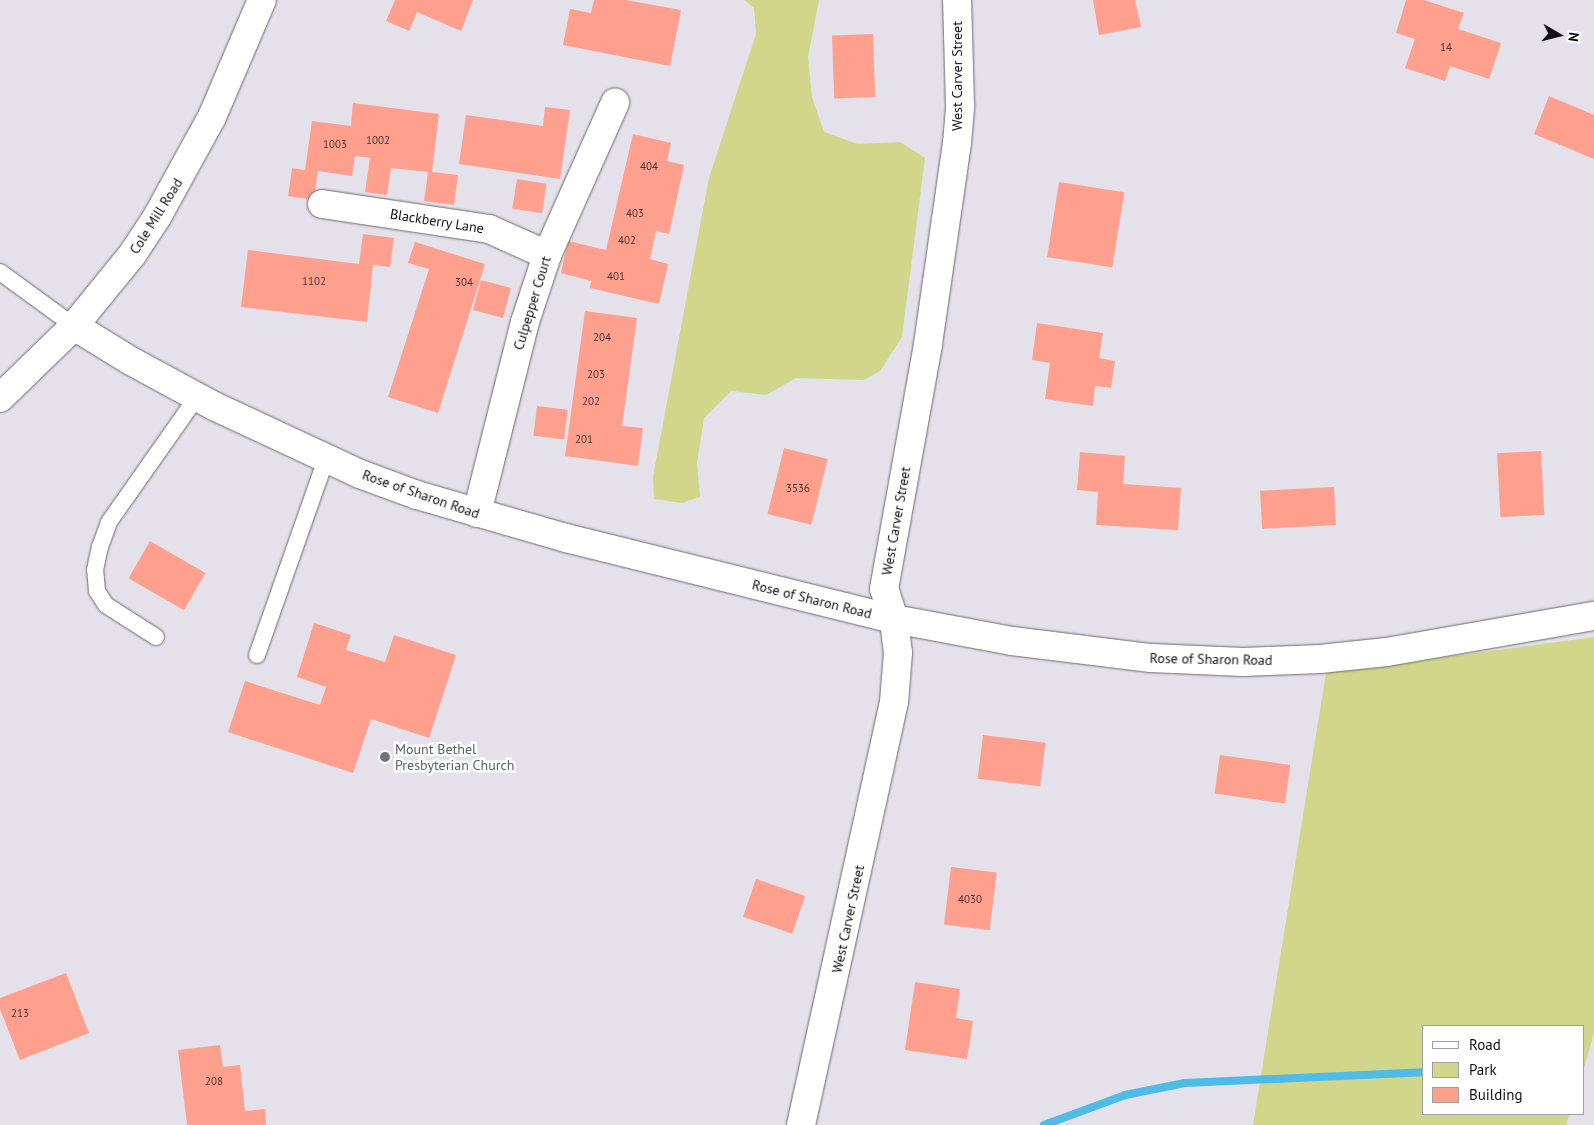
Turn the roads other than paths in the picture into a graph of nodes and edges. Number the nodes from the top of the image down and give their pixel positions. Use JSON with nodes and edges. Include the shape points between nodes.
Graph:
{"nodes":[{"id":1,"x":262,"y":0,"type":"edge"},
{"id":2,"x":957,"y":0,"type":"edge"},
{"id":3,"x":615,"y":102,"type":"dead end"},
{"id":4,"x":322,"y":204,"type":"dead end"},
{"id":5,"x":547,"y":255,"type":"junction"},
{"id":6,"x":0,"y":272,"type":"edge"},
{"id":7,"x":74,"y":326,"type":"junction"},
{"id":8,"x":197,"y":397,"type":"junction"},
{"id":9,"x":0,"y":398,"type":"edge"},
{"id":10,"x":326,"y":459,"type":"junction"},
{"id":11,"x":477,"y":513,"type":"junction"},
{"id":12,"x":1594,"y":616,"type":"edge"},
{"id":13,"x":894,"y":619,"type":"junction"},
{"id":14,"x":156,"y":637,"type":"dead end"},
{"id":15,"x":257,"y":655,"type":"dead end"},
{"id":16,"x":801,"y":1125,"type":"edge"}],
"edges":[{"from":1,"to":7,"type":"street","name":"Cole Mill Road","via":[[212,117],[179,180],[132,255]]},
{"from":2,"to":13,"type":"street","name":"West Carver Street","via":[[960,105],[957,143],[928,344],[884,589]]},
{"from":3,"to":5,"type":"street","name":"Culpepper Court"},
{"from":4,"to":5,"type":"street","name":"Blackberry Lane","via":[[489,229]]},
{"from":5,"to":11,"type":"street","name":"Culpepper Court","via":[[525,322]]},
{"from":6,"to":7,"type":"lane"},
{"from":7,"to":8,"type":"street","name":"Rose of Sharon Road"},
{"from":7,"to":9,"type":"street","name":"Cole Mill Road"},
{"from":8,"to":10,"type":"street","name":"Rose of Sharon Road"},
{"from":8,"to":14,"type":"lane","via":[[109,522],[95,570],[97,591],[106,605]]},
{"from":10,"to":11,"type":"street","name":"Rose of Sharon Road","via":[[417,495]]},
{"from":10,"to":15,"type":"lane"},
{"from":11,"to":13,"type":"street","name":"Rose of Sharon Road"},
{"from":12,"to":13,"type":"street","name":"Rose of Sharon Road","via":[[1386,652],[1243,662],[1124,655]]},
{"from":13,"to":16,"type":"street","name":"West Carver Street","via":[[898,652],[894,702]]}]}
